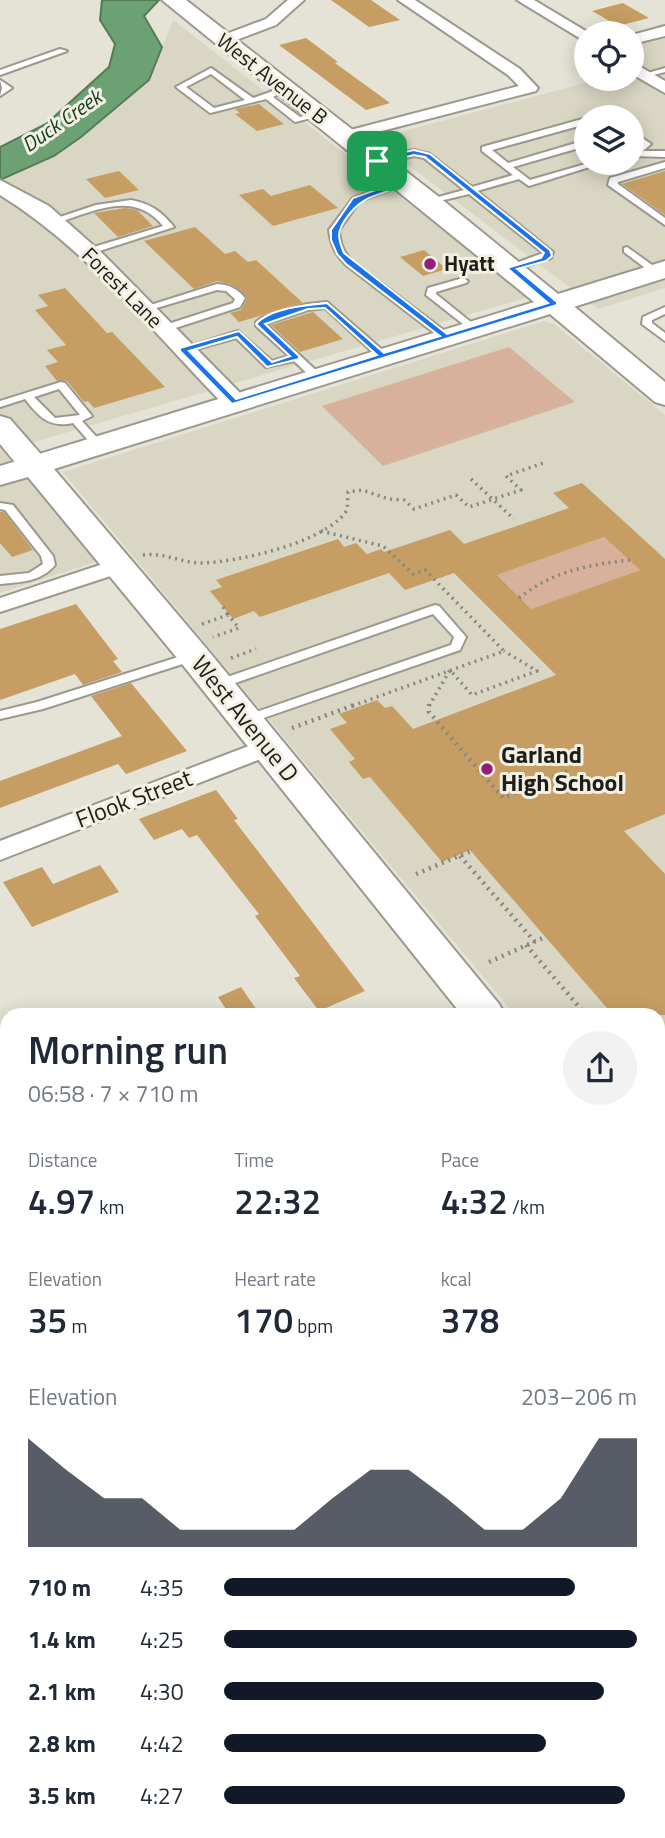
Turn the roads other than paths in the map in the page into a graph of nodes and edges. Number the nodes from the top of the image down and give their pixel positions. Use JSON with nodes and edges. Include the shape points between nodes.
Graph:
{"nodes":[{"id":1,"x":173,"y":0,"type":"edge"},
{"id":2,"x":297,"y":0,"type":"edge"},
{"id":3,"x":405,"y":0,"type":"edge"},
{"id":4,"x":524,"y":0,"type":"edge"},
{"id":5,"x":574,"y":31,"type":"edge"},
{"id":6,"x":665,"y":31,"type":"edge"},
{"id":7,"x":644,"y":37,"type":"edge"},
{"id":8,"x":223,"y":40,"type":"junction"},
{"id":9,"x":63,"y":51,"type":"dead end"},
{"id":10,"x":665,"y":70,"type":"edge"},
{"id":11,"x":644,"y":71,"type":"edge"},
{"id":12,"x":0,"y":73,"type":"edge"},
{"id":13,"x":644,"y":75,"type":"edge"},
{"id":14,"x":0,"y":83,"type":"edge"},
{"id":15,"x":665,"y":88,"type":"edge"},
{"id":16,"x":0,"y":93,"type":"edge"},
{"id":17,"x":277,"y":93,"type":"junction"},
{"id":18,"x":253,"y":100,"type":"junction"},
{"id":19,"x":574,"y":124,"type":"edge"},
{"id":20,"x":345,"y":135,"type":"junction"},
{"id":21,"x":574,"y":146,"type":"edge"},
{"id":22,"x":644,"y":153,"type":"edge"},
{"id":23,"x":665,"y":154,"type":"edge"},
{"id":24,"x":377,"y":161,"type":"junction"},
{"id":25,"x":665,"y":165,"type":"edge"},
{"id":26,"x":506,"y":166,"type":"junction"},
{"id":27,"x":574,"y":170,"type":"edge"},
{"id":28,"x":521,"y":176,"type":"junction"},
{"id":29,"x":404,"y":182,"type":"junction"},
{"id":30,"x":3,"y":188,"type":"edge"},
{"id":31,"x":471,"y":191,"type":"junction"},
{"id":32,"x":430,"y":202,"type":"junction"},
{"id":33,"x":53,"y":221,"type":"junction"},
{"id":34,"x":665,"y":222,"type":"edge"},
{"id":35,"x":626,"y":250,"type":"dead end"},
{"id":36,"x":87,"y":252,"type":"junction"},
{"id":37,"x":511,"y":268,"type":"junction"},
{"id":38,"x":660,"y":271,"type":"edge"},
{"id":39,"x":463,"y":281,"type":"dead end"},
{"id":40,"x":554,"y":304,"type":"junction"},
{"id":41,"x":143,"y":309,"type":"junction"},
{"id":42,"x":665,"y":310,"type":"edge"},
{"id":43,"x":163,"y":329,"type":"junction"},
{"id":44,"x":459,"y":333,"type":"junction"},
{"id":45,"x":665,"y":338,"type":"edge"},
{"id":46,"x":183,"y":350,"type":"junction"},
{"id":47,"x":383,"y":356,"type":"junction"},
{"id":48,"x":296,"y":357,"type":"junction"},
{"id":49,"x":317,"y":377,"type":"junction"},
{"id":50,"x":28,"y":396,"type":"junction"},
{"id":51,"x":665,"y":396,"type":"edge"},
{"id":52,"x":235,"y":402,"type":"junction"},
{"id":53,"x":75,"y":419,"type":"junction"},
{"id":54,"x":1,"y":422,"type":"edge"},
{"id":55,"x":98,"y":445,"type":"junction"},
{"id":56,"x":34,"y":465,"type":"junction"},
{"id":57,"x":0,"y":476,"type":"edge"},
{"id":58,"x":0,"y":506,"type":"edge"},
{"id":59,"x":130,"y":561,"type":"junction"},
{"id":60,"x":0,"y":580,"type":"edge"},
{"id":61,"x":0,"y":604,"type":"edge"},
{"id":62,"x":203,"y":639,"type":"junction"},
{"id":63,"x":224,"y":671,"type":"junction"},
{"id":64,"x":0,"y":715,"type":"edge"},
{"id":65,"x":246,"y":720,"type":"junction"},
{"id":66,"x":267,"y":747,"type":"junction"},
{"id":67,"x":0,"y":851,"type":"edge"},
{"id":68,"x":479,"y":1008,"type":"edge"}],
"edges":[{"from":1,"to":8,"type":"main road","name":"West Avenue B"},
{"from":2,"to":8,"type":"street","via":[[271,22]]},
{"from":3,"to":20,"type":"street","via":[[530,88]]},
{"from":4,"to":5,"type":"street"},
{"from":6,"to":7,"type":"street"},
{"from":8,"to":17,"type":"main road","name":"West Avenue B"},
{"from":9,"to":12,"type":"lane"},
{"from":10,"to":11,"type":"lane"},
{"from":13,"to":15,"type":"street"},
{"from":14,"to":16,"type":"lane","via":[[8,88]]},
{"from":17,"to":18,"type":"lane"},
{"from":17,"to":20,"type":"main road","name":"West Avenue B"},
{"from":18,"to":18,"type":"lane","via":[[211,70],[180,87],[213,111]]},
{"from":19,"to":26,"type":"lane","via":[[485,149]]},
{"from":20,"to":24,"type":"main road","name":"West Avenue B"},
{"from":21,"to":26,"type":"lane"},
{"from":22,"to":23,"type":"lane"},
{"from":24,"to":29,"type":"main road","name":"West Avenue B"},
{"from":24,"to":31,"type":"lane","via":[[421,153]]},
{"from":25,"to":34,"type":"lane","via":[[612,180],[613,186]]},
{"from":26,"to":28,"type":"lane"},
{"from":27,"to":28,"type":"lane","via":[[530,183]]},
{"from":28,"to":31,"type":"lane"},
{"from":29,"to":32,"type":"main road","name":"West Avenue B"},
{"from":29,"to":44,"type":"lane","via":[[356,200],[334,230],[335,240],[349,262]]},
{"from":30,"to":33,"type":"street","name":"Forest Lane"},
{"from":31,"to":32,"type":"lane"},
{"from":31,"to":37,"type":"lane","via":[[548,252],[544,259]]},
{"from":32,"to":37,"type":"main road","name":"West Avenue B"},
{"from":33,"to":36,"type":"street","name":"Forest Lane"},
{"from":33,"to":36,"type":"lane","via":[[124,201],[146,205],[169,227]]},
{"from":35,"to":38,"type":"lane"},
{"from":36,"to":41,"type":"street","name":"Forest Lane"},
{"from":37,"to":40,"type":"main road","name":"West Avenue B"},
{"from":38,"to":40,"type":"main road"},
{"from":39,"to":44,"type":"lane","via":[[431,290],[430,295]]},
{"from":40,"to":44,"type":"main road"},
{"from":40,"to":51,"type":"main road","name":"West Avenue B"},
{"from":41,"to":43,"type":"street","name":"Forest Lane"},
{"from":41,"to":43,"type":"lane","via":[[217,287],[229,288],[240,298],[237,305]]},
{"from":42,"to":45,"type":"lane","via":[[647,318]]},
{"from":43,"to":46,"type":"street","name":"Forest Lane"},
{"from":44,"to":47,"type":"main road"},
{"from":46,"to":48,"type":"lane","via":[[239,334],[270,365]]},
{"from":46,"to":52,"type":"street","name":"Forest Lane"},
{"from":47,"to":48,"type":"lane","via":[[327,305],[307,307],[260,324]]},
{"from":47,"to":49,"type":"main road"},
{"from":48,"to":49,"type":"lane"},
{"from":49,"to":52,"type":"main road"},
{"from":50,"to":53,"type":"lane","via":[[47,420],[59,424]]},
{"from":50,"to":53,"type":"lane","via":[[61,385],[87,416]]},
{"from":50,"to":54,"type":"lane"},
{"from":52,"to":55,"type":"main road"},
{"from":53,"to":55,"type":"lane"},
{"from":54,"to":56,"type":"main road","name":"West Avenue D"},
{"from":55,"to":56,"type":"main road"},
{"from":56,"to":57,"type":"main road"},
{"from":56,"to":59,"type":"main road","name":"West Avenue D"},
{"from":58,"to":60,"type":"lane","via":[[9,507],[47,556],[48,565],[35,575]]},
{"from":59,"to":61,"type":"street"},
{"from":59,"to":62,"type":"main road","name":"West Avenue D"},
{"from":62,"to":63,"type":"main road","name":"West Avenue D"},
{"from":62,"to":64,"type":"lane","via":[[39,706]]},
{"from":63,"to":65,"type":"main road","name":"West Avenue D"},
{"from":63,"to":65,"type":"lane","via":[[435,609],[460,637],[456,647]]},
{"from":65,"to":66,"type":"main road","name":"West Avenue D"},
{"from":66,"to":67,"type":"street","name":"Flook Street"},
{"from":66,"to":68,"type":"main road","name":"West Avenue D"}]}
